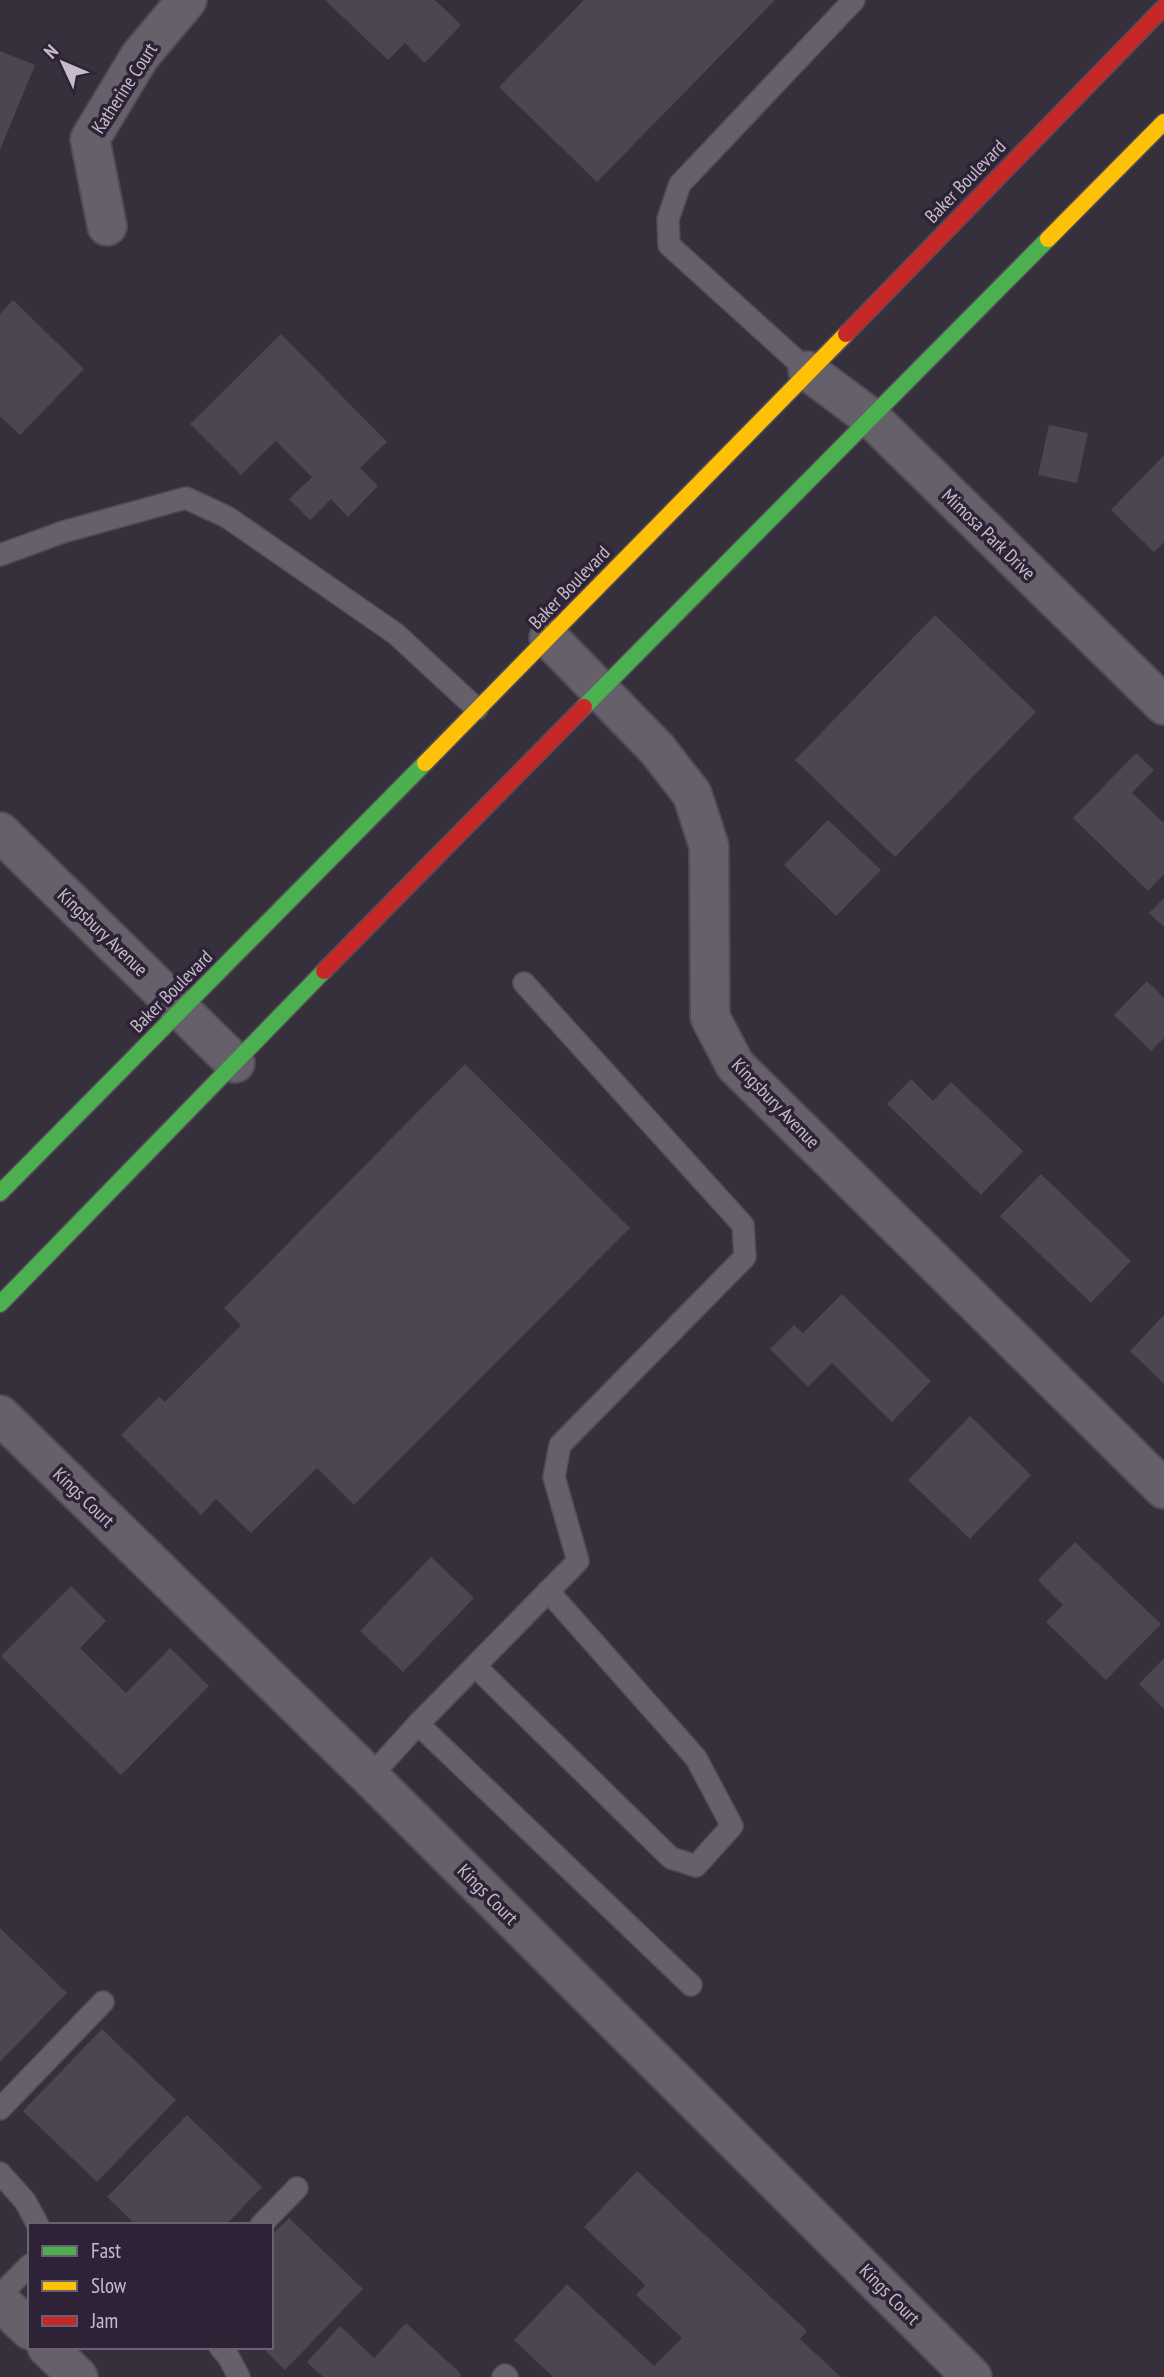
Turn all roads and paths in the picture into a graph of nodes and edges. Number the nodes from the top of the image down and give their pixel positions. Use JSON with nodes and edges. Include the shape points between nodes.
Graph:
{"nodes":[{"id":1,"x":187,"y":0,"type":"edge"},
{"id":2,"x":853,"y":0,"type":"edge"},
{"id":3,"x":1164,"y":8,"type":"edge"},
{"id":4,"x":1164,"y":122,"type":"edge"},
{"id":5,"x":107,"y":226,"type":"dead end"},
{"id":6,"x":808,"y":371,"type":"junction"},
{"id":7,"x":871,"y":418,"type":"junction"},
{"id":8,"x":0,"y":555,"type":"edge"},
{"id":9,"x":549,"y":638,"type":"junction"},
{"id":10,"x":601,"y":691,"type":"junction"},
{"id":11,"x":1164,"y":705,"type":"edge"},
{"id":12,"x":477,"y":709,"type":"junction"},
{"id":13,"x":0,"y":832,"type":"edge"},
{"id":14,"x":524,"y":983,"type":"dead end"},
{"id":15,"x":183,"y":1010,"type":"junction"},
{"id":16,"x":235,"y":1063,"type":"junction"},
{"id":17,"x":0,"y":1193,"type":"edge"},
{"id":18,"x":0,"y":1304,"type":"edge"},
{"id":19,"x":0,"y":1415,"type":"edge"},
{"id":20,"x":1164,"y":1489,"type":"edge"},
{"id":21,"x":548,"y":1591,"type":"junction"},
{"id":22,"x":475,"y":1666,"type":"junction"},
{"id":23,"x":418,"y":1724,"type":"junction"},
{"id":24,"x":370,"y":1777,"type":"junction"},
{"id":25,"x":691,"y":1985,"type":"dead end"},
{"id":26,"x":103,"y":2002,"type":"dead end"},
{"id":27,"x":0,"y":2109,"type":"edge"},
{"id":28,"x":0,"y":2173,"type":"edge"},
{"id":29,"x":297,"y":2188,"type":"dead end"},
{"id":30,"x":37,"y":2223,"type":"edge"},
{"id":31,"x":263,"y":2223,"type":"edge"},
{"id":32,"x":28,"y":2267,"type":"edge"},
{"id":33,"x":0,"y":2295,"type":"edge"},
{"id":34,"x":0,"y":2301,"type":"edge"},
{"id":35,"x":28,"y":2328,"type":"edge"},
{"id":36,"x":222,"y":2349,"type":"edge"},
{"id":37,"x":239,"y":2377,"type":"edge"},
{"id":38,"x":972,"y":2377,"type":"edge"}],
"edges":[{"from":1,"to":5,"type":"street","name":"Katherine Court","via":[[141,56],[90,139]]},
{"from":2,"to":6,"type":"lane","via":[[680,184],[668,219],[669,245]]},
{"from":3,"to":6,"type":"main road","name":"Baker Boulevard"},
{"from":4,"to":7,"type":"main road"},
{"from":6,"to":7,"type":"street","name":"Mimosa Park Drive"},
{"from":6,"to":9,"type":"main road","name":"Baker Boulevard"},
{"from":7,"to":10,"type":"main road"},
{"from":7,"to":11,"type":"street","name":"Mimosa Park Drive"},
{"from":8,"to":12,"type":"lane","via":[[63,532],[186,498],[227,517],[396,634]]},
{"from":9,"to":10,"type":"street","name":"Kingsbury Avenue"},
{"from":9,"to":12,"type":"main road","name":"Baker Boulevard"},
{"from":10,"to":16,"type":"main road"},
{"from":10,"to":20,"type":"street","name":"Kingsbury Avenue","via":[[657,749],[692,794],[709,846],[710,1017],[736,1065]]},
{"from":12,"to":15,"type":"main road","name":"Baker Boulevard"},
{"from":13,"to":15,"type":"street","name":"Kingsbury Avenue"},
{"from":14,"to":21,"type":"lane","via":[[743,1224],[745,1257],[560,1445],[554,1477],[578,1561]]},
{"from":15,"to":16,"type":"street","name":"Kingsbury Avenue"},
{"from":15,"to":17,"type":"main road","name":"Baker Boulevard"},
{"from":16,"to":18,"type":"main road"},
{"from":19,"to":24,"type":"street","name":"Kings Court"},
{"from":21,"to":22,"type":"lane"},
{"from":21,"to":22,"type":"lane","via":[[696,1758],[732,1826],[695,1866],[671,1858]]},
{"from":22,"to":23,"type":"lane"},
{"from":23,"to":24,"type":"lane"},
{"from":23,"to":25,"type":"lane"},
{"from":24,"to":38,"type":"street","name":"Kings Court"},
{"from":26,"to":27,"type":"lane"},
{"from":28,"to":30,"type":"lane"},
{"from":29,"to":31,"type":"lane"},
{"from":32,"to":33,"type":"lane"},
{"from":34,"to":35,"type":"street"},
{"from":36,"to":37,"type":"lane"}]}
